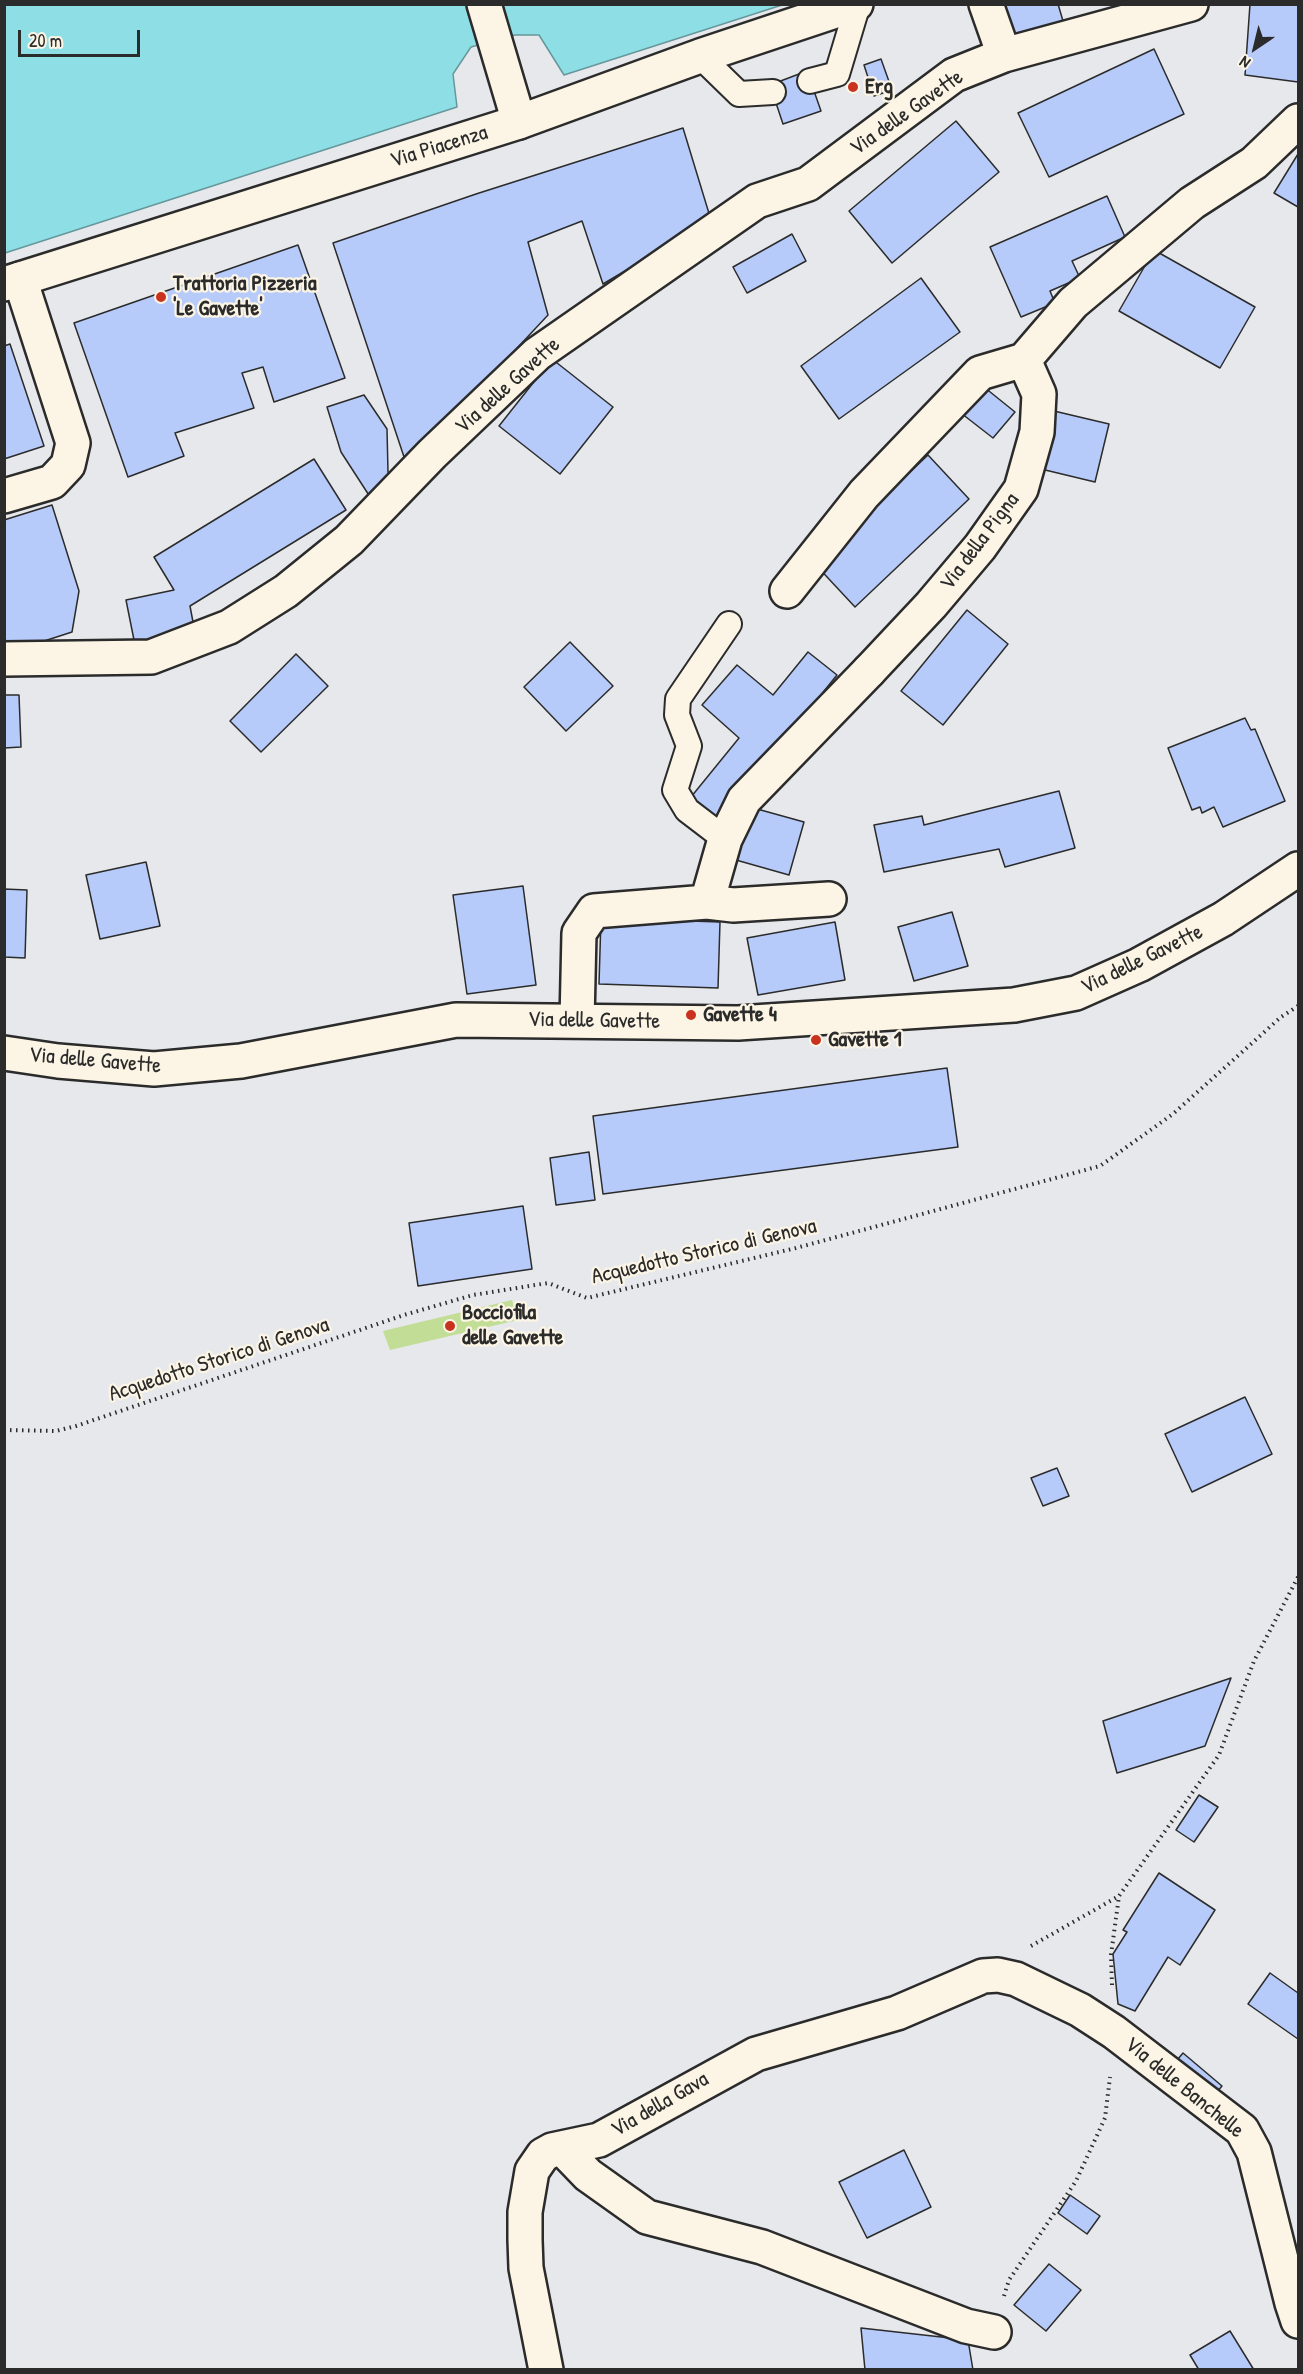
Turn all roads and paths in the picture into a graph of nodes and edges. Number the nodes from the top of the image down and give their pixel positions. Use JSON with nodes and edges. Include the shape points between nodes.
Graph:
{"nodes":[{"id":1,"x":484,"y":4,"type":"edge"},
{"id":2,"x":857,"y":4,"type":"edge"},
{"id":3,"x":986,"y":4,"type":"edge"},
{"id":4,"x":1191,"y":4,"type":"edge"},
{"id":5,"x":1004,"y":55,"type":"junction"},
{"id":6,"x":700,"y":56,"type":"junction"},
{"id":7,"x":810,"y":81,"type":"dead end"},
{"id":8,"x":773,"y":92,"type":"dead end"},
{"id":9,"x":517,"y":113,"type":"junction"},
{"id":10,"x":1299,"y":121,"type":"edge"},
{"id":11,"x":12,"y":281,"type":"edge"},
{"id":12,"x":1024,"y":360,"type":"junction"},
{"id":13,"x":4,"y":496,"type":"edge"},
{"id":14,"x":787,"y":591,"type":"dead end"},
{"id":15,"x":729,"y":624,"type":"dead end"},
{"id":16,"x":4,"y":659,"type":"edge"},
{"id":17,"x":725,"y":839,"type":"junction"},
{"id":18,"x":1299,"y":869,"type":"edge"},
{"id":19,"x":829,"y":899,"type":"dead end"},
{"id":20,"x":708,"y":902,"type":"junction"},
{"id":21,"x":1299,"y":1006,"type":"edge"},
{"id":22,"x":577,"y":1021,"type":"junction"},
{"id":23,"x":4,"y":1053,"type":"edge"},
{"id":24,"x":4,"y":1430,"type":"edge"},
{"id":25,"x":1299,"y":1577,"type":"edge"},
{"id":26,"x":1119,"y":1896,"type":"junction"},
{"id":27,"x":983,"y":1976,"type":"junction"},
{"id":28,"x":1114,"y":2032,"type":"junction"},
{"id":29,"x":1110,"y":2074,"type":"dead end"},
{"id":30,"x":562,"y":2148,"type":"junction"},
{"id":31,"x":1299,"y":2321,"type":"edge"},
{"id":32,"x":994,"y":2332,"type":"joint"},
{"id":33,"x":546,"y":2370,"type":"edge"}],
"edges":[{"from":1,"to":9,"type":"street"},
{"from":2,"to":6,"type":"street","name":"Via Piacenza"},
{"from":2,"to":7,"type":"lane","via":[[837,74]]},
{"from":3,"to":5,"type":"street"},
{"from":4,"to":5,"type":"street","name":"Via delle Gavette"},
{"from":5,"to":16,"type":"street","name":"Via delle Gavette","via":[[954,75],[808,184],[757,201],[537,354],[349,540],[286,591],[229,627],[151,657]]},
{"from":6,"to":8,"type":"lane","via":[[739,94]]},
{"from":6,"to":9,"type":"street","name":"Via Piacenza"},
{"from":9,"to":11,"type":"street","name":"Via Piacenza"},
{"from":10,"to":12,"type":"street","via":[[1254,163],[1192,203],[1073,303]]},
{"from":11,"to":13,"type":"street","name":"Via Piacenza","via":[[74,443],[68,465],[52,482]]},
{"from":12,"to":14,"type":"street","via":[[980,373],[864,494]]},
{"from":12,"to":17,"type":"street","name":"Via della Pigna","via":[[1039,394],[1037,432],[1021,489],[980,547],[931,605],[744,800]]},
{"from":15,"to":17,"type":"lane","via":[[678,699],[677,715],[689,746],[675,790],[687,810]]},
{"from":17,"to":20,"type":"street","name":"Via della Pigna"},
{"from":18,"to":22,"type":"street","name":"Via delle Gavette","via":[[1139,966],[1076,993],[1014,1005],[738,1023]]},
{"from":19,"to":20,"type":"street","via":[[733,905]]},
{"from":20,"to":22,"type":"street","via":[[594,911],[579,933]]},
{"from":21,"to":24,"type":"path","name":"Acquedotto Storico di Genova","via":[[1281,1017],[1173,1114],[1100,1166],[796,1248],[588,1298],[548,1283],[473,1295],[76,1426],[56,1431]]},
{"from":22,"to":23,"type":"street","name":"Via delle Gavette","via":[[456,1020],[241,1062],[154,1069]]},
{"from":25,"to":26,"type":"path","via":[[1254,1661],[1219,1755]]},
{"from":26,"to":27,"type":"path"},
{"from":26,"to":28,"type":"path","via":[[1111,1954]]},
{"from":27,"to":28,"type":"street","name":"Via delle Banchelle","via":[[998,1975],[1034,1986]]},
{"from":27,"to":30,"type":"street","name":"Via della Gava","via":[[897,2013],[756,2054],[599,2140]]},
{"from":28,"to":31,"type":"street","name":"Via delle Banchelle","via":[[1232,2120],[1250,2141]]},
{"from":29,"to":32,"type":"path","via":[[1105,2118],[1076,2181],[1009,2280]]},
{"from":30,"to":32,"type":"street","via":[[588,2175],[647,2217],[762,2247],[966,2326]]},
{"from":30,"to":33,"type":"street","name":"Via della Gava","via":[[552,2150],[536,2163],[525,2212],[526,2268]]}]}
